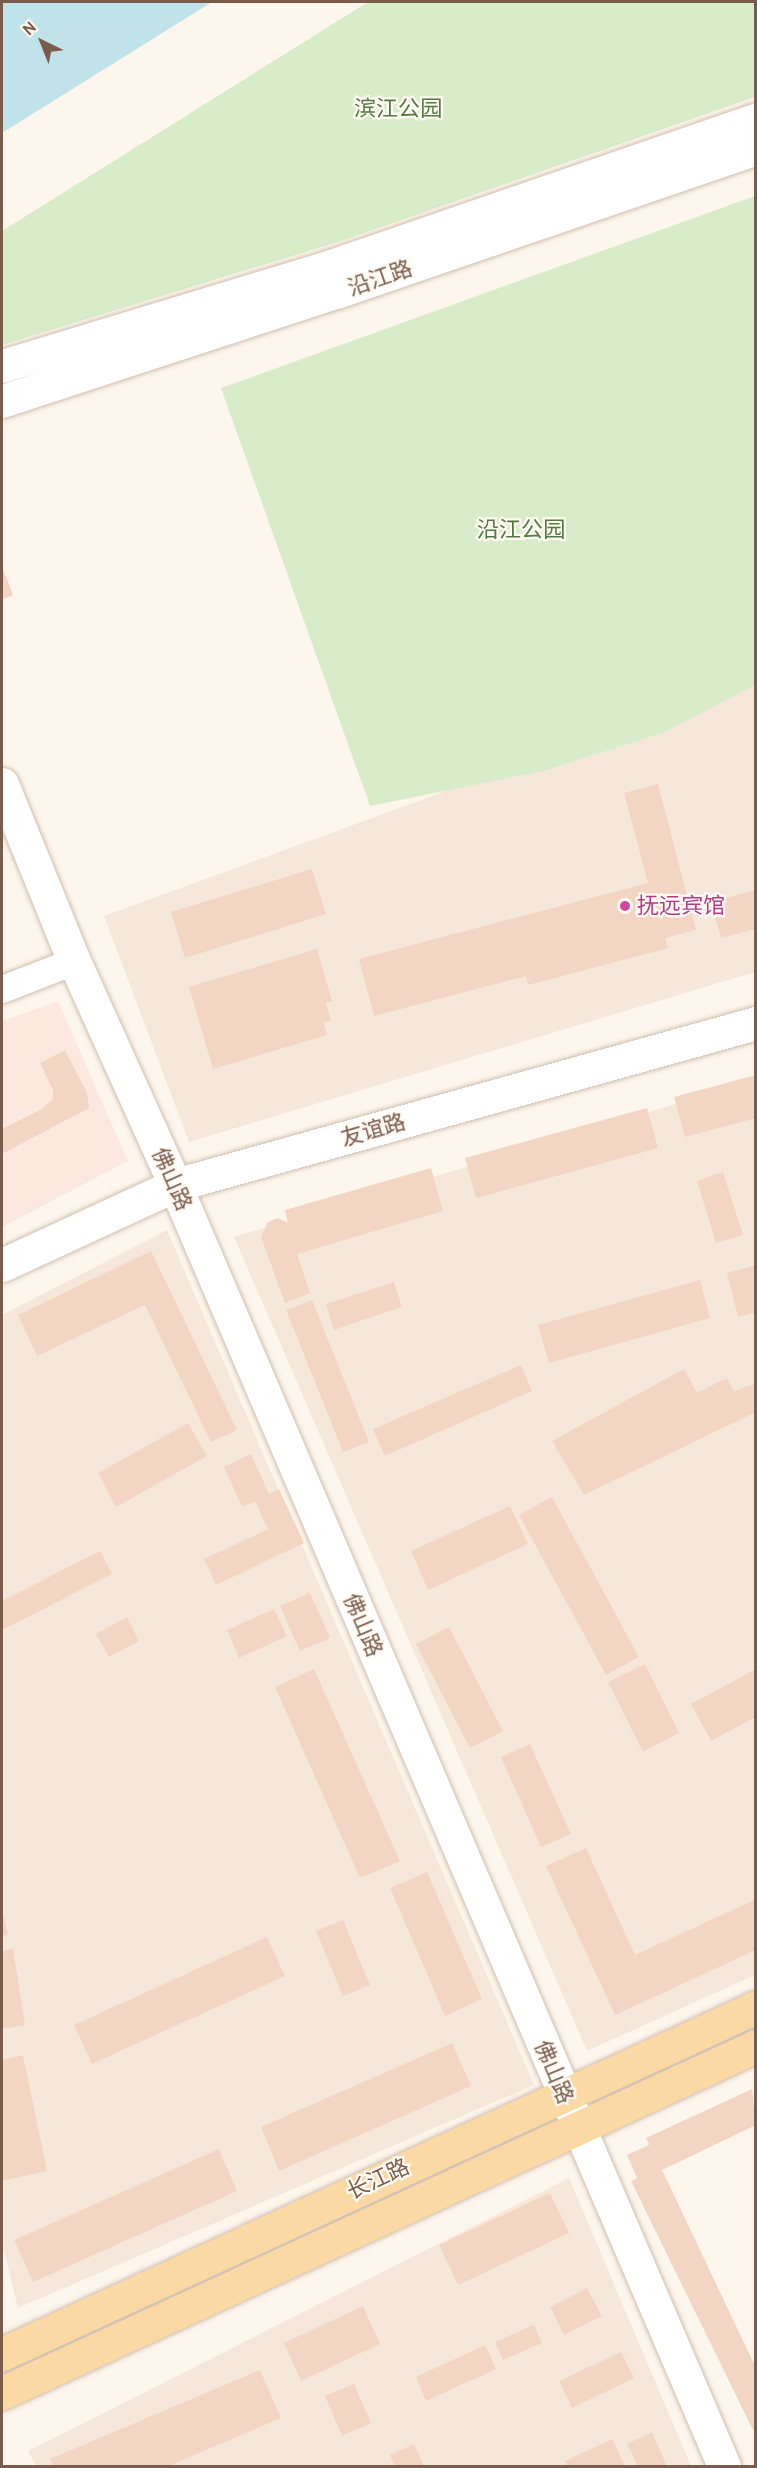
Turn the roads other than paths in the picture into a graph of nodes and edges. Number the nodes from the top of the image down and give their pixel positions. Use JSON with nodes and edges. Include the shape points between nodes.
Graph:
{"nodes":[{"id":1,"x":756,"y":120,"type":"edge"},
{"id":2,"x":756,"y":148,"type":"edge"},
{"id":3,"x":2,"y":366,"type":"edge"},
{"id":4,"x":2,"y":400,"type":"edge"},
{"id":5,"x":2,"y":784,"type":"edge"},
{"id":6,"x":74,"y":961,"type":"junction"},
{"id":7,"x":2,"y":989,"type":"edge"},
{"id":8,"x":756,"y":1023,"type":"edge"},
{"id":9,"x":175,"y":1185,"type":"junction"},
{"id":10,"x":2,"y":1265,"type":"edge"},
{"id":11,"x":756,"y":2007,"type":"edge"},
{"id":12,"x":756,"y":2046,"type":"edge"},
{"id":13,"x":563,"y":2093,"type":"junction"},
{"id":14,"x":576,"y":2125,"type":"junction"},
{"id":15,"x":2,"y":2354,"type":"edge"},
{"id":16,"x":2,"y":2393,"type":"edge"},
{"id":17,"x":724,"y":2466,"type":"edge"}],
"edges":[{"from":1,"to":3,"type":"street","via":[[331,266]]},
{"from":2,"to":4,"type":"street","name":"沿江路","via":[[372,280]]},
{"from":5,"to":6,"type":"street","name":"佛山路"},
{"from":6,"to":7,"type":"street"},
{"from":6,"to":9,"type":"street","name":"佛山路"},
{"from":8,"to":9,"type":"street","name":"友谊路"},
{"from":9,"to":10,"type":"street","name":"友谊路"},
{"from":9,"to":13,"type":"street","name":"佛山路"},
{"from":11,"to":13,"type":"main road","name":"长江路"},
{"from":12,"to":14,"type":"main road","name":"长江路"},
{"from":13,"to":14,"type":"street","name":"佛山路"},
{"from":13,"to":15,"type":"main road","name":"长江路"},
{"from":14,"to":16,"type":"main road","name":"长江路"},
{"from":14,"to":17,"type":"street","name":"佛山路"}]}
